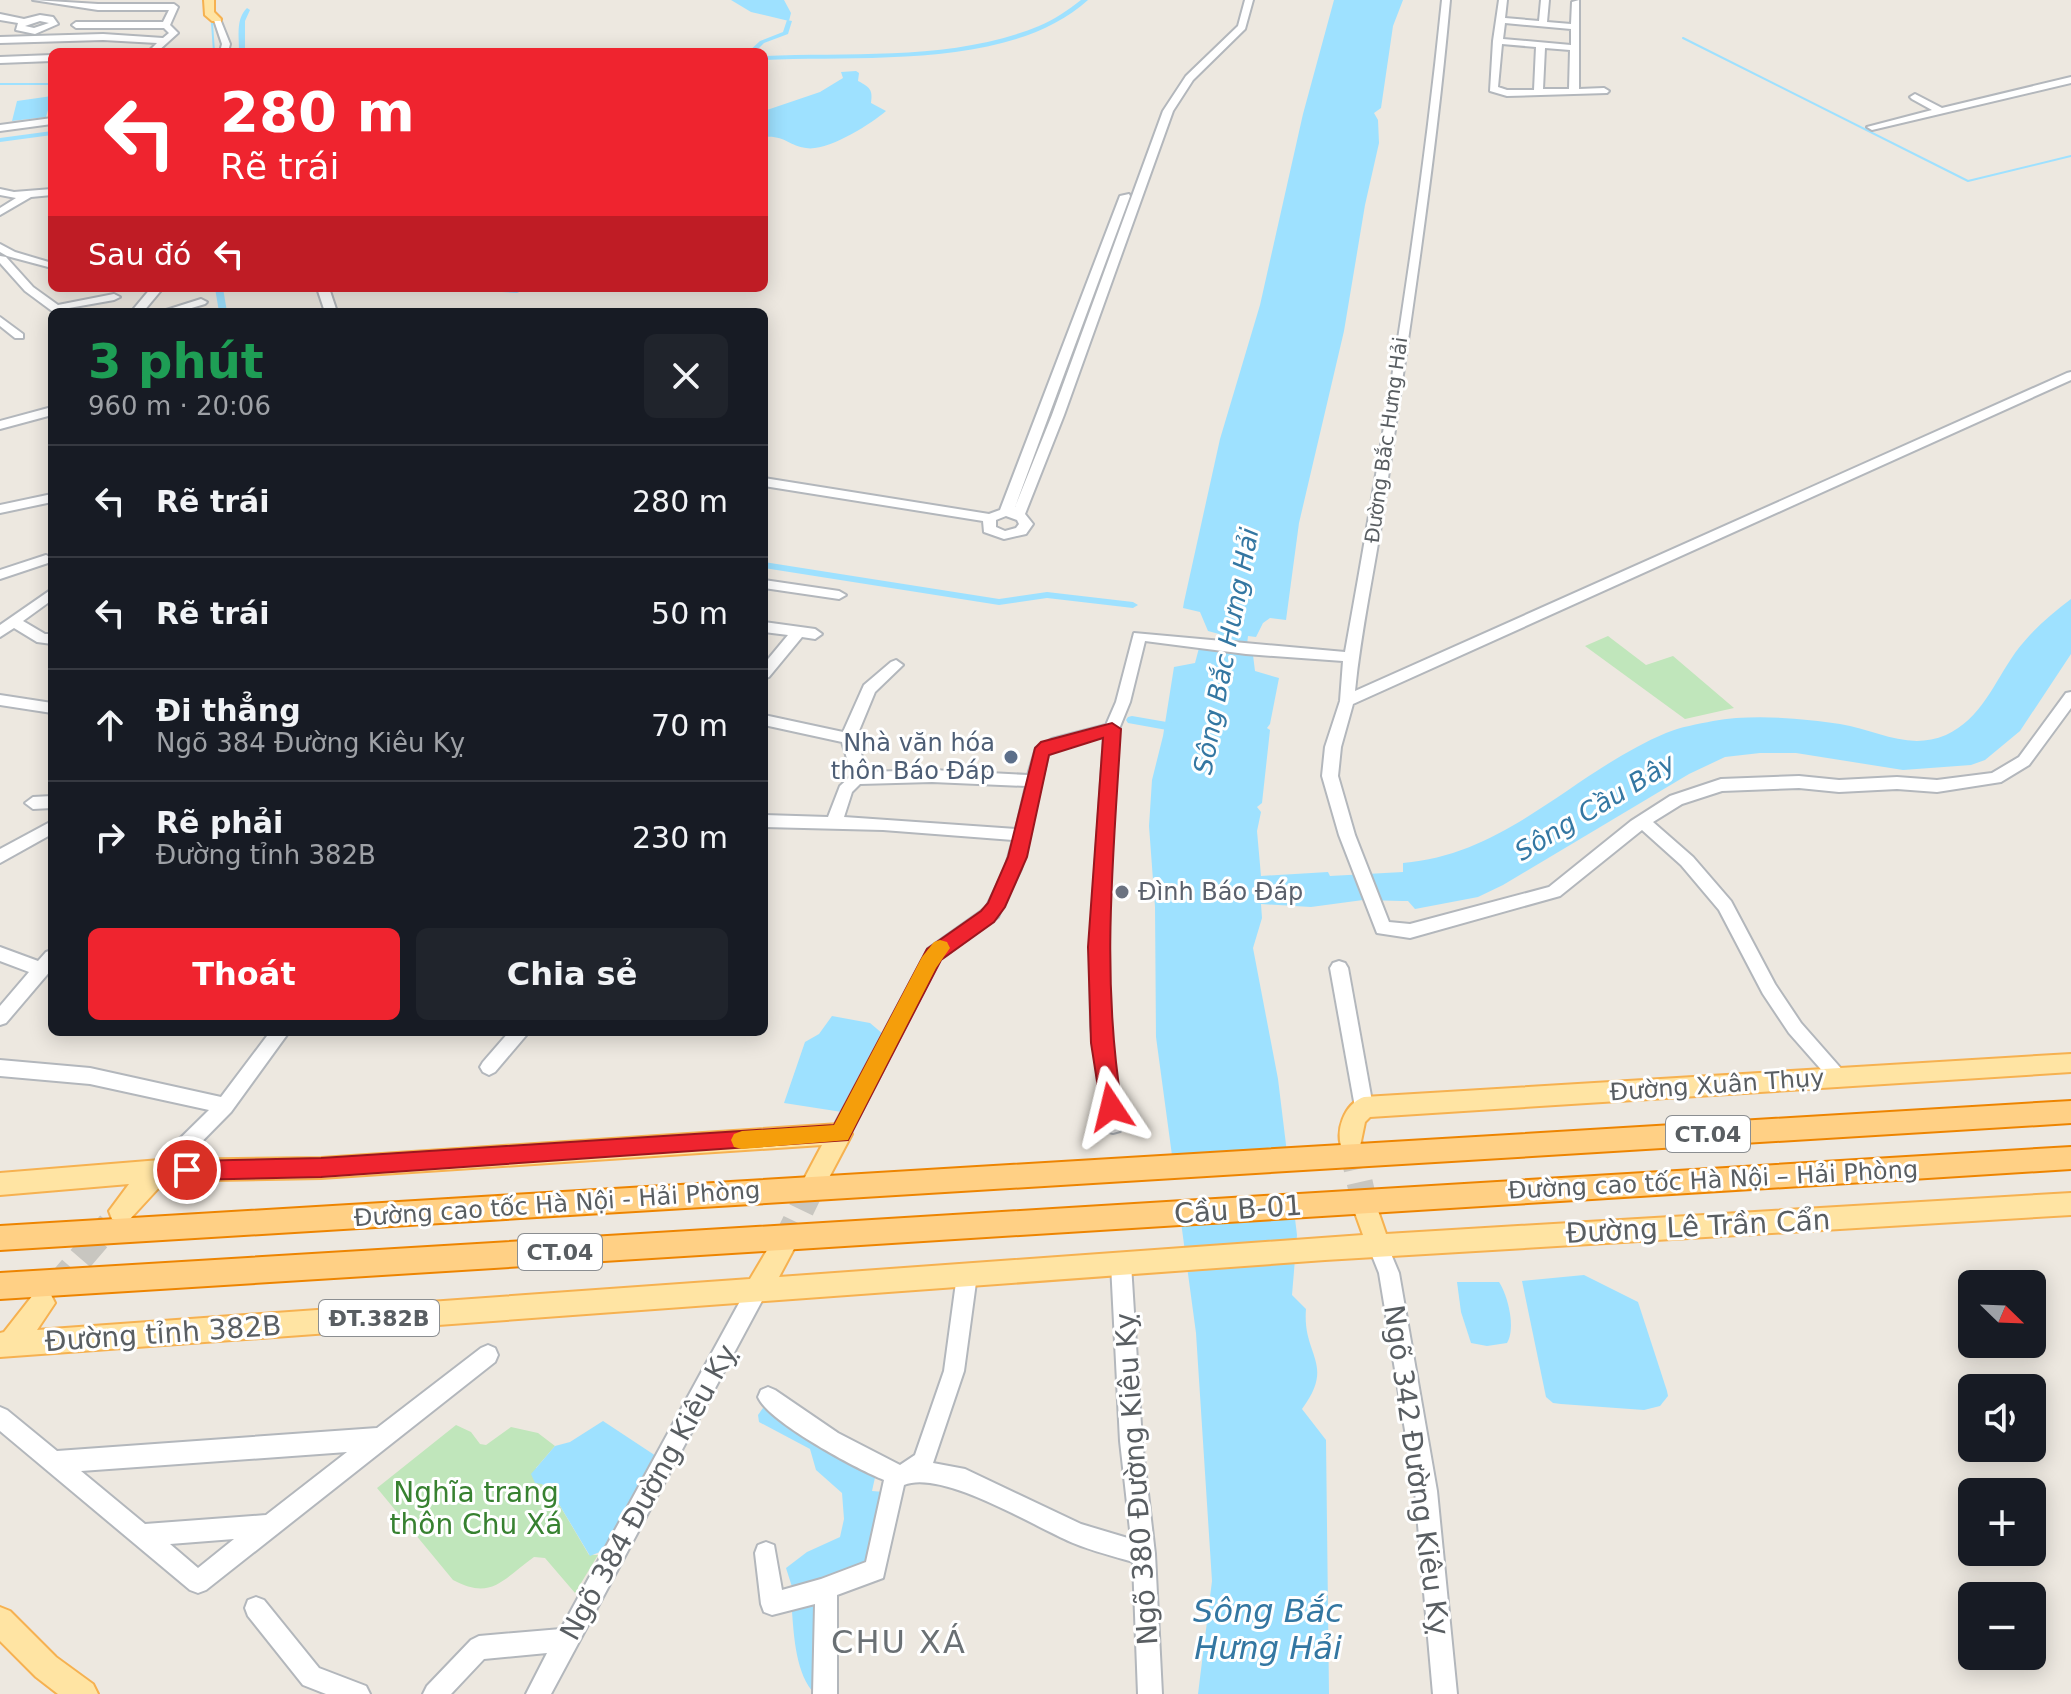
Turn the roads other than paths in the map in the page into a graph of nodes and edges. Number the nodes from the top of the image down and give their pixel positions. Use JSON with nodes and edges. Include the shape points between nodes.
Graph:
{"nodes":[{"id":1,"x":37,"y":0,"type":"edge"},
{"id":2,"x":209,"y":0,"type":"edge"},
{"id":3,"x":220,"y":0,"type":"edge"},
{"id":4,"x":1240,"y":0,"type":"edge"},
{"id":5,"x":1249,"y":0,"type":"edge"},
{"id":6,"x":1446,"y":0,"type":"edge"},
{"id":7,"x":1503,"y":0,"type":"edge"},
{"id":8,"x":1545,"y":0,"type":"edge"},
{"id":9,"x":44,"y":1,"type":"edge"},
{"id":10,"x":1573,"y":1,"type":"edge"},
{"id":11,"x":72,"y":2,"type":"edge"},
{"id":12,"x":102,"y":7,"type":"junction"},
{"id":13,"x":0,"y":17,"type":"edge"},
{"id":14,"x":216,"y":19,"type":"junction"},
{"id":15,"x":12,"y":20,"type":"junction"},
{"id":16,"x":48,"y":20,"type":"junction"},
{"id":17,"x":1499,"y":20,"type":"junction"},
{"id":18,"x":24,"y":22,"type":"junction"},
{"id":19,"x":1543,"y":24,"type":"junction"},
{"id":20,"x":76,"y":25,"type":"junction"},
{"id":21,"x":166,"y":25,"type":"junction"},
{"id":22,"x":1576,"y":27,"type":"junction"},
{"id":23,"x":32,"y":35,"type":"junction"},
{"id":24,"x":0,"y":40,"type":"edge"},
{"id":25,"x":166,"y":41,"type":"junction"},
{"id":26,"x":1497,"y":41,"type":"junction"},
{"id":27,"x":1541,"y":45,"type":"junction"},
{"id":28,"x":157,"y":48,"type":"edge"},
{"id":29,"x":225,"y":48,"type":"edge"},
{"id":30,"x":1575,"y":48,"type":"junction"},
{"id":31,"x":48,"y":58,"type":"edge"},
{"id":32,"x":4,"y":60,"type":"edge"},
{"id":33,"x":2071,"y":80,"type":"edge"},
{"id":34,"x":1175,"y":89,"type":"junction"},
{"id":35,"x":1604,"y":91,"type":"dead end"},
{"id":36,"x":1538,"y":92,"type":"junction"},
{"id":37,"x":1574,"y":92,"type":"junction"},
{"id":38,"x":1915,"y":97,"type":"dead end"},
{"id":39,"x":1941,"y":111,"type":"junction"},
{"id":40,"x":48,"y":122,"type":"edge"},
{"id":41,"x":1872,"y":127,"type":"dead end"},
{"id":42,"x":0,"y":128,"type":"edge"},
{"id":43,"x":0,"y":192,"type":"edge"},
{"id":44,"x":48,"y":192,"type":"edge"},
{"id":45,"x":31,"y":193,"type":"junction"},
{"id":46,"x":0,"y":212,"type":"edge"},
{"id":47,"x":1124,"y":214,"type":"junction"},
{"id":48,"x":3,"y":255,"type":"edge"},
{"id":49,"x":47,"y":262,"type":"edge"},
{"id":50,"x":114,"y":297,"type":"dead end"},
{"id":51,"x":55,"y":308,"type":"edge"},
{"id":52,"x":61,"y":308,"type":"edge"},
{"id":53,"x":14,"y":315,"type":"dead end"},
{"id":54,"x":0,"y":320,"type":"edge"},
{"id":55,"x":0,"y":334,"type":"edge"},
{"id":56,"x":1069,"y":341,"type":"junction"},
{"id":57,"x":1083,"y":344,"type":"junction"},
{"id":58,"x":2071,"y":376,"type":"edge"},
{"id":59,"x":48,"y":412,"type":"edge"},
{"id":60,"x":0,"y":425,"type":"edge"},
{"id":61,"x":768,"y":483,"type":"edge"},
{"id":62,"x":768,"y":490,"type":"edge"},
{"id":63,"x":48,"y":499,"type":"edge"},
{"id":64,"x":0,"y":509,"type":"edge"},
{"id":65,"x":1012,"y":513,"type":"junction"},
{"id":66,"x":989,"y":521,"type":"junction"},
{"id":67,"x":46,"y":559,"type":"dead end"},
{"id":68,"x":0,"y":575,"type":"edge"},
{"id":69,"x":770,"y":585,"type":"edge"},
{"id":70,"x":839,"y":595,"type":"dead end"},
{"id":71,"x":48,"y":596,"type":"edge"},
{"id":72,"x":14,"y":622,"type":"junction"},
{"id":73,"x":768,"y":628,"type":"edge"},
{"id":74,"x":0,"y":632,"type":"edge"},
{"id":75,"x":798,"y":632,"type":"junction"},
{"id":76,"x":815,"y":634,"type":"dead end"},
{"id":77,"x":48,"y":639,"type":"edge"},
{"id":78,"x":1351,"y":657,"type":"junction"},
{"id":79,"x":896,"y":665,"type":"dead end"},
{"id":80,"x":768,"y":669,"type":"edge"},
{"id":81,"x":2071,"y":697,"type":"edge"},
{"id":82,"x":0,"y":700,"type":"edge"},
{"id":83,"x":1347,"y":701,"type":"junction"},
{"id":84,"x":48,"y":707,"type":"edge"},
{"id":85,"x":768,"y":721,"type":"edge"},
{"id":86,"x":1112,"y":729,"type":"junction"},
{"id":87,"x":848,"y":738,"type":"junction"},
{"id":88,"x":861,"y":778,"type":"junction"},
{"id":89,"x":1033,"y":781,"type":"junction"},
{"id":90,"x":48,"y":802,"type":"edge"},
{"id":91,"x":33,"y":803,"type":"dead end"},
{"id":92,"x":768,"y":821,"type":"edge"},
{"id":93,"x":1643,"y":822,"type":"junction"},
{"id":94,"x":834,"y":823,"type":"junction"},
{"id":95,"x":1023,"y":835,"type":"junction"},
{"id":96,"x":44,"y":836,"type":"edge"},
{"id":97,"x":2,"y":853,"type":"edge"},
{"id":98,"x":0,"y":954,"type":"edge"},
{"id":99,"x":47,"y":963,"type":"edge"},
{"id":100,"x":1339,"y":968,"type":"dead end"},
{"id":101,"x":0,"y":1018,"type":"edge"},
{"id":102,"x":277,"y":1036,"type":"edge"},
{"id":103,"x":516,"y":1036,"type":"edge"},
{"id":104,"x":2071,"y":1063,"type":"edge"},
{"id":105,"x":489,"y":1067,"type":"dead end"},
{"id":106,"x":0,"y":1068,"type":"edge"},
{"id":107,"x":1839,"y":1078,"type":"junction"},
{"id":108,"x":225,"y":1106,"type":"junction"},
{"id":109,"x":1364,"y":1107,"type":"junction"},
{"id":110,"x":2071,"y":1112,"type":"edge"},
{"id":111,"x":1113,"y":1125,"type":"dead end"},
{"id":112,"x":840,"y":1134,"type":"junction"},
{"id":113,"x":1348,"y":1150,"type":"junction"},
{"id":114,"x":2071,"y":1158,"type":"edge"},
{"id":115,"x":1114,"y":1170,"type":"joint"},
{"id":116,"x":160,"y":1171,"type":"junction"},
{"id":117,"x":816,"y":1179,"type":"tunnel mouth"},
{"id":118,"x":0,"y":1184,"type":"edge"},
{"id":119,"x":2071,"y":1204,"type":"edge"},
{"id":120,"x":1360,"y":1206,"type":"junction"},
{"id":121,"x":121,"y":1211,"type":"tunnel mouth"},
{"id":122,"x":1121,"y":1217,"type":"joint"},
{"id":123,"x":0,"y":1238,"type":"edge"},
{"id":124,"x":784,"y":1245,"type":"tunnel mouth"},
{"id":125,"x":1379,"y":1248,"type":"junction"},
{"id":126,"x":1132,"y":1263,"type":"junction"},
{"id":127,"x":967,"y":1275,"type":"junction"},
{"id":128,"x":0,"y":1286,"type":"edge"},
{"id":129,"x":757,"y":1290,"type":"junction"},
{"id":130,"x":42,"y":1303,"type":"tunnel mouth"},
{"id":131,"x":4,"y":1349,"type":"edge"},
{"id":132,"x":488,"y":1355,"type":"dead end"},
{"id":133,"x":768,"y":1397,"type":"dead end"},
{"id":134,"x":0,"y":1417,"type":"edge"},
{"id":135,"x":381,"y":1439,"type":"junction"},
{"id":136,"x":54,"y":1462,"type":"junction"},
{"id":137,"x":906,"y":1473,"type":"junction"},
{"id":138,"x":269,"y":1526,"type":"junction"},
{"id":139,"x":142,"y":1535,"type":"junction"},
{"id":140,"x":766,"y":1553,"type":"dead end"},
{"id":141,"x":1144,"y":1554,"type":"junction"},
{"id":142,"x":827,"y":1589,"type":"junction"},
{"id":143,"x":256,"y":1608,"type":"dead end"},
{"id":144,"x":0,"y":1621,"type":"edge"},
{"id":145,"x":567,"y":1640,"type":"junction"},
{"id":146,"x":83,"y":1694,"type":"edge"},
{"id":147,"x":358,"y":1694,"type":"edge"},
{"id":148,"x":435,"y":1694,"type":"edge"},
{"id":149,"x":538,"y":1694,"type":"edge"},
{"id":150,"x":825,"y":1694,"type":"edge"},
{"id":151,"x":1150,"y":1694,"type":"edge"},
{"id":152,"x":1445,"y":1694,"type":"edge"}],
"edges":[{"from":1,"to":9,"type":"street"},
{"from":2,"to":14,"type":"main road","via":[[209,13]]},
{"from":3,"to":14,"type":"main road"},
{"from":4,"to":34,"type":"street","via":[[1232,27]]},
{"from":5,"to":34,"type":"street","via":[[1242,27]]},
{"from":6,"to":78,"type":"street","name":"Đường Bắc Hưng Hải","via":[[1433,130]]},
{"from":7,"to":17,"type":"street"},
{"from":8,"to":19,"type":"street"},
{"from":9,"to":11,"type":"street"},
{"from":9,"to":15,"type":"street"},
{"from":10,"to":22,"type":"street"},
{"from":11,"to":12,"type":"street"},
{"from":11,"to":16,"type":"street"},
{"from":12,"to":20,"type":"street"},
{"from":12,"to":21,"type":"street","via":[[174,7]]},
{"from":13,"to":15,"type":"street"},
{"from":14,"to":29,"type":"street"},
{"from":15,"to":18,"type":"street"},
{"from":16,"to":18,"type":"street"},
{"from":16,"to":20,"type":"street"},
{"from":16,"to":23,"type":"street"},
{"from":17,"to":19,"type":"street"},
{"from":17,"to":26,"type":"street"},
{"from":18,"to":23,"type":"street","via":[[19,28]]},
{"from":19,"to":22,"type":"street"},
{"from":20,"to":21,"type":"street"},
{"from":21,"to":25,"type":"street","via":[[174,33]]},
{"from":22,"to":30,"type":"street"},
{"from":23,"to":24,"type":"street"},
{"from":23,"to":25,"type":"street"},
{"from":23,"to":32,"type":"street"},
{"from":25,"to":28,"type":"street"},
{"from":26,"to":27,"type":"street"},
{"from":26,"to":36,"type":"street","via":[[1493,89]]},
{"from":27,"to":30,"type":"street"},
{"from":27,"to":36,"type":"street"},
{"from":30,"to":37,"type":"street"},
{"from":31,"to":32,"type":"street"},
{"from":33,"to":39,"type":"street"},
{"from":34,"to":47,"type":"street"},
{"from":35,"to":37,"type":"street"},
{"from":36,"to":37,"type":"street"},
{"from":38,"to":39,"type":"street"},
{"from":39,"to":41,"type":"street"},
{"from":40,"to":42,"type":"street"},
{"from":43,"to":45,"type":"street"},
{"from":44,"to":45,"type":"street"},
{"from":45,"to":46,"type":"street"},
{"from":47,"to":56,"type":"street"},
{"from":47,"to":57,"type":"street"},
{"from":48,"to":49,"type":"street"},
{"from":48,"to":51,"type":"street","via":[[29,289]]},
{"from":50,"to":52,"type":"street"},
{"from":53,"to":54,"type":"street"},
{"from":54,"to":55,"type":"street","via":[[16,333]]},
{"from":56,"to":57,"type":"street"},
{"from":56,"to":65,"type":"street"},
{"from":57,"to":65,"type":"street"},
{"from":58,"to":83,"type":"street"},
{"from":59,"to":60,"type":"street"},
{"from":61,"to":66,"type":"street"},
{"from":62,"to":66,"type":"street"},
{"from":63,"to":64,"type":"street"},
{"from":65,"to":66,"type":"street"},
{"from":65,"to":66,"type":"street","via":[[1026,524],[1016,534],[998,534]]},
{"from":67,"to":68,"type":"street"},
{"from":69,"to":70,"type":"street"},
{"from":71,"to":72,"type":"street"},
{"from":72,"to":74,"type":"street"},
{"from":72,"to":77,"type":"street"},
{"from":73,"to":75,"type":"street"},
{"from":75,"to":76,"type":"street"},
{"from":75,"to":80,"type":"street"},
{"from":78,"to":83,"type":"street","name":"Đường Bắc Hưng Hải"},
{"from":78,"to":86,"type":"street","via":[[1139,636]]},
{"from":79,"to":87,"type":"street","via":[[869,689]]},
{"from":81,"to":93,"type":"street","via":[[2024,761],[1996,778],[1937,786],[1721,785],[1676,800]]},
{"from":82,"to":84,"type":"street"},
{"from":83,"to":93,"type":"street","name":"Đường Bắc Hưng Hải","via":[[1330,776],[1383,928],[1410,931],[1538,897],[1569,882]]},
{"from":85,"to":87,"type":"street"},
{"from":86,"to":89,"type":"street","via":[[1047,747]]},
{"from":86,"to":111,"type":"street","via":[[1098,947],[1100,1026]]},
{"from":87,"to":88,"type":"street"},
{"from":88,"to":89,"type":"street"},
{"from":88,"to":94,"type":"street","via":[[846,788]]},
{"from":89,"to":95,"type":"street"},
{"from":90,"to":91,"type":"street"},
{"from":92,"to":94,"type":"street"},
{"from":93,"to":107,"type":"street","via":[[1687,861],[1725,906],[1787,1015]]},
{"from":94,"to":95,"type":"street"},
{"from":95,"to":112,"type":"street","via":[[992,912],[934,954]]},
{"from":96,"to":97,"type":"street"},
{"from":98,"to":99,"type":"street"},
{"from":99,"to":101,"type":"street"},
{"from":100,"to":109,"type":"street"},
{"from":102,"to":108,"type":"street"},
{"from":103,"to":105,"type":"street"},
{"from":104,"to":107,"type":"main road","name":"Đường Xuân Thụy"},
{"from":106,"to":108,"type":"street","via":[[90,1076]]},
{"from":107,"to":109,"type":"main road","name":"Đường Xuân Thụy"},
{"from":108,"to":116,"type":"street"},
{"from":109,"to":113,"type":"main road","via":[[1354,1118]]},
{"from":110,"to":113,"type":"highway","name":"Đường cao tốc Hà Nội – Hải Phòng","number":"CT.04"},
{"from":112,"to":116,"type":"main road","via":[[321,1168]]},
{"from":112,"to":117,"type":"main road"},
{"from":113,"to":115,"type":"highway","name":"Cầu B-01","number":"CT.04"},
{"from":114,"to":120,"type":"highway","name":"Đường cao tốc Hà Nội – Hải Phòng","number":"CT.04"},
{"from":115,"to":123,"type":"highway","name":"Đường cao tốc Hà Nội - Hải Phòng","number":"CT.04"},
{"from":116,"to":118,"type":"main road"},
{"from":116,"to":121,"type":"main road"},
{"from":119,"to":125,"type":"main road","name":"Đường Lê Trần Cẩn"},
{"from":120,"to":122,"type":"highway","name":"Cầu B-01","number":"CT.04"},
{"from":120,"to":125,"type":"main road"},
{"from":122,"to":128,"type":"highway","name":"Đường cao tốc Hà Nội - Hải Phòng","number":"CT.04"},
{"from":124,"to":129,"type":"main road"},
{"from":125,"to":126,"type":"main road","name":"Đường Lê Trần Cẩn"},
{"from":125,"to":152,"type":"street","name":"Ngõ 342 Đường Kiêu Kỵ","via":[[1389,1273],[1426,1491]]},
{"from":126,"to":127,"type":"main road","name":"Đường Lê Trần Cẩn"},
{"from":126,"to":141,"type":"street","name":"Ngõ 380 Đường Kiêu Kỵ","via":[[1131,1441]]},
{"from":127,"to":129,"type":"main road","name":"Đường tỉnh 382B"},
{"from":127,"to":137,"type":"street","via":[[951,1384],[923,1462]]},
{"from":129,"to":131,"type":"main road","name":"Đường tỉnh 382B","number":"ĐT.382B"},
{"from":129,"to":145,"type":"street","name":"Ngõ 384 Đường Kiêu Kỵ"},
{"from":130,"to":131,"type":"main road"},
{"from":132,"to":135,"type":"street"},
{"from":133,"to":137,"type":"street","via":[[866,1463]]},
{"from":134,"to":136,"type":"street"},
{"from":135,"to":136,"type":"street"},
{"from":135,"to":138,"type":"street"},
{"from":136,"to":139,"type":"street"},
{"from":137,"to":141,"type":"street","via":[[965,1480],[1078,1534]]},
{"from":137,"to":142,"type":"street","via":[[894,1482],[875,1570]]},
{"from":138,"to":139,"type":"street"},
{"from":138,"to":139,"type":"street","via":[[198,1582]]},
{"from":140,"to":142,"type":"street","via":[[772,1604]]},
{"from":141,"to":151,"type":"street","name":"Ngõ 380 Đường Kiêu Kỵ"},
{"from":142,"to":150,"type":"street"},
{"from":143,"to":147,"type":"street","via":[[311,1677]]},
{"from":144,"to":146,"type":"main road","via":[[46,1667]]},
{"from":145,"to":148,"type":"street","via":[[479,1648]]},
{"from":145,"to":149,"type":"street","name":"Ngõ 384 Đường Kiêu Kỵ"}]}
